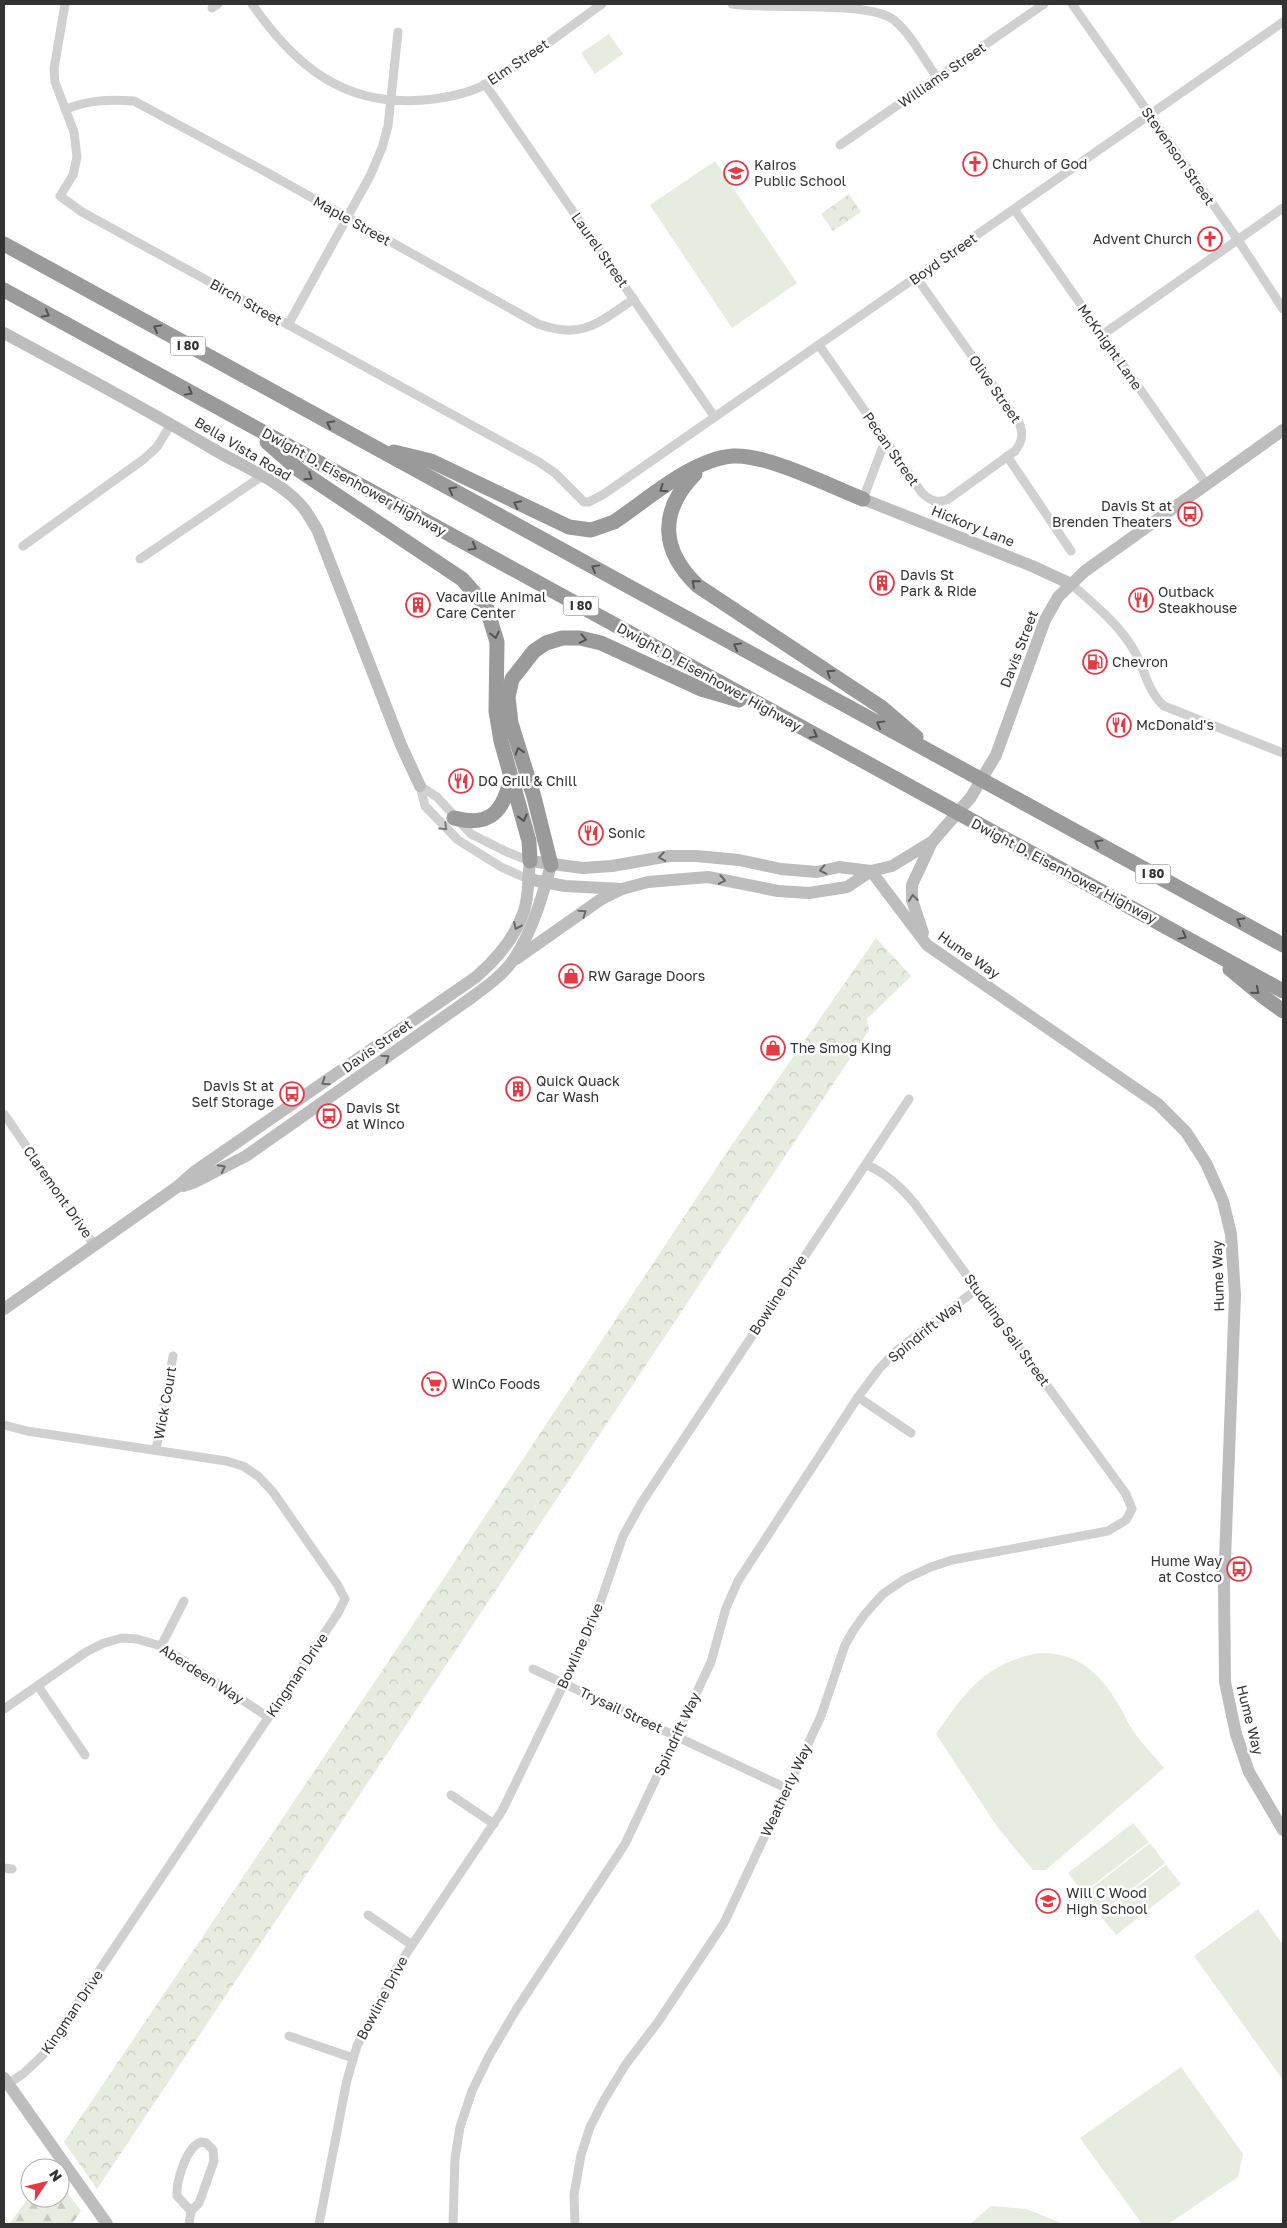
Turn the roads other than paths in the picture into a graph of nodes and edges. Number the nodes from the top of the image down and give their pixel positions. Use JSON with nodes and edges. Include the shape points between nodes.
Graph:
{"nodes":[{"id":1,"x":65,"y":4,"type":"edge"},
{"id":2,"x":252,"y":4,"type":"edge"},
{"id":3,"x":602,"y":4,"type":"edge"},
{"id":4,"x":732,"y":4,"type":"edge"},
{"id":5,"x":1044,"y":4,"type":"edge"},
{"id":6,"x":1072,"y":4,"type":"edge"},
{"id":7,"x":1283,"y":22,"type":"edge"},
{"id":8,"x":398,"y":32,"type":"dead end"},
{"id":9,"x":938,"y":78,"type":"junction"},
{"id":10,"x":485,"y":84,"type":"junction"},
{"id":11,"x":391,"y":100,"type":"junction"},
{"id":12,"x":66,"y":109,"type":"junction"},
{"id":13,"x":1149,"y":115,"type":"junction"},
{"id":14,"x":840,"y":145,"type":"dead end"},
{"id":15,"x":1283,"y":208,"type":"edge"},
{"id":16,"x":1014,"y":209,"type":"junction"},
{"id":17,"x":347,"y":219,"type":"junction"},
{"id":18,"x":1238,"y":240,"type":"junction"},
{"id":19,"x":4,"y":244,"type":"edge"},
{"id":20,"x":916,"y":277,"type":"junction"},
{"id":21,"x":4,"y":290,"type":"edge"},
{"id":22,"x":634,"y":299,"type":"junction"},
{"id":23,"x":1283,"y":309,"type":"edge"},
{"id":24,"x":288,"y":325,"type":"junction"},
{"id":25,"x":4,"y":333,"type":"edge"},
{"id":26,"x":1102,"y":336,"type":"junction"},
{"id":27,"x":819,"y":345,"type":"junction"},
{"id":28,"x":714,"y":416,"type":"junction"},
{"id":29,"x":246,"y":423,"type":"junction"},
{"id":30,"x":171,"y":424,"type":"junction"},
{"id":31,"x":1283,"y":430,"type":"edge"},
{"id":32,"x":885,"y":441,"type":"junction"},
{"id":33,"x":372,"y":447,"type":"junction"},
{"id":34,"x":1007,"y":456,"type":"junction"},
{"id":35,"x":704,"y":464,"type":"junction"},
{"id":36,"x":262,"y":476,"type":"junction"},
{"id":37,"x":1206,"y":485,"type":"junction"},
{"id":38,"x":602,"y":495,"type":"joint"},
{"id":39,"x":863,"y":499,"type":"junction"},
{"id":40,"x":23,"y":546,"type":"dead end"},
{"id":41,"x":1072,"y":551,"type":"dead end"},
{"id":42,"x":140,"y":559,"type":"dead end"},
{"id":43,"x":1071,"y":584,"type":"junction"},
{"id":44,"x":762,"y":706,"type":"junction"},
{"id":45,"x":1283,"y":753,"type":"edge"},
{"id":46,"x":938,"y":756,"type":"junction"},
{"id":47,"x":511,"y":777,"type":"junction"},
{"id":48,"x":420,"y":786,"type":"junction"},
{"id":49,"x":454,"y":818,"type":"junction"},
{"id":50,"x":933,"y":841,"type":"junction"},
{"id":51,"x":530,"y":861,"type":"junction"},
{"id":52,"x":551,"y":864,"type":"junction"},
{"id":53,"x":871,"y":871,"type":"junction"},
{"id":54,"x":528,"y":879,"type":"junction"},
{"id":55,"x":546,"y":883,"type":"junction"},
{"id":56,"x":622,"y":889,"type":"junction"},
{"id":57,"x":927,"y":945,"type":"junction"},
{"id":58,"x":1283,"y":945,"type":"edge"},
{"id":59,"x":1206,"y":948,"type":"junction"},
{"id":60,"x":514,"y":960,"type":"junction"},
{"id":61,"x":1283,"y":991,"type":"edge"},
{"id":62,"x":1283,"y":1011,"type":"edge"},
{"id":63,"x":909,"y":1099,"type":"dead end"},
{"id":64,"x":4,"y":1114,"type":"edge"},
{"id":65,"x":867,"y":1164,"type":"junction"},
{"id":66,"x":178,"y":1188,"type":"junction"},
{"id":67,"x":94,"y":1245,"type":"junction"},
{"id":68,"x":977,"y":1289,"type":"junction"},
{"id":69,"x":4,"y":1309,"type":"edge"},
{"id":70,"x":173,"y":1356,"type":"dead end"},
{"id":71,"x":858,"y":1397,"type":"junction"},
{"id":72,"x":4,"y":1425,"type":"edge"},
{"id":73,"x":911,"y":1433,"type":"dead end"},
{"id":74,"x":156,"y":1450,"type":"junction"},
{"id":75,"x":1132,"y":1509,"type":"joint"},
{"id":76,"x":184,"y":1601,"type":"dead end"},
{"id":77,"x":161,"y":1646,"type":"junction"},
{"id":78,"x":533,"y":1668,"type":"dead end"},
{"id":79,"x":564,"y":1683,"type":"junction"},
{"id":80,"x":38,"y":1686,"type":"junction"},
{"id":81,"x":4,"y":1709,"type":"edge"},
{"id":82,"x":268,"y":1717,"type":"junction"},
{"id":83,"x":676,"y":1735,"type":"junction"},
{"id":84,"x":85,"y":1755,"type":"dead end"},
{"id":85,"x":786,"y":1788,"type":"junction"},
{"id":86,"x":451,"y":1795,"type":"dead end"},
{"id":87,"x":494,"y":1824,"type":"junction"},
{"id":88,"x":1283,"y":1830,"type":"edge"},
{"id":89,"x":368,"y":1916,"type":"dead end"},
{"id":90,"x":412,"y":1945,"type":"junction"},
{"id":91,"x":289,"y":2036,"type":"dead end"},
{"id":92,"x":353,"y":2058,"type":"junction"},
{"id":93,"x":6,"y":2081,"type":"edge"},
{"id":94,"x":191,"y":2211,"type":"junction"},
{"id":95,"x":107,"y":2224,"type":"edge"},
{"id":96,"x":188,"y":2224,"type":"edge"},
{"id":97,"x":319,"y":2224,"type":"edge"},
{"id":98,"x":453,"y":2224,"type":"edge"},
{"id":99,"x":575,"y":2224,"type":"edge"}],
"edges":[{"from":1,"to":12,"type":"street","name":"Birch Street","via":[[54,69]]},
{"from":2,"to":11,"type":"street","name":"Elm Street","via":[[293,56],[318,74],[346,89]]},
{"from":3,"to":10,"type":"street","name":"Elm Street"},
{"from":4,"to":9,"type":"street","via":[[855,9],[885,14],[903,28]]},
{"from":5,"to":9,"type":"street","name":"Williams Street"},
{"from":6,"to":13,"type":"street","name":"Stevenson Street"},
{"from":7,"to":13,"type":"street","name":"Boyd Street"},
{"from":8,"to":11,"type":"street"},
{"from":9,"to":14,"type":"street","name":"Williams Street"},
{"from":10,"to":11,"type":"street","name":"Elm Street","via":[[436,99]]},
{"from":10,"to":22,"type":"street","name":"Laurel Street"},
{"from":11,"to":17,"type":"street","via":[[382,148]]},
{"from":12,"to":17,"type":"street","name":"Maple Street","via":[[92,101],[134,101]]},
{"from":12,"to":24,"type":"street","name":"Birch Street","via":[[74,132],[77,157],[73,175],[60,196],[82,212]]},
{"from":13,"to":16,"type":"street","name":"Boyd Street"},
{"from":13,"to":18,"type":"street","name":"Stevenson Street"},
{"from":15,"to":18,"type":"street"},
{"from":16,"to":20,"type":"street","name":"Boyd Street"},
{"from":16,"to":26,"type":"street","name":"McKnight Lane"},
{"from":17,"to":22,"type":"street","name":"Maple Street","via":[[538,324],[555,330],[572,332],[585,329]]},
{"from":17,"to":24,"type":"street"},
{"from":18,"to":23,"type":"street","name":"Stevenson Street"},
{"from":18,"to":26,"type":"street"},
{"from":33,"to":19,"type":"highway","number":"I 80","one_way":true},
{"from":20,"to":27,"type":"street","name":"Boyd Street"},
{"from":20,"to":34,"type":"street","name":"Olive Street","via":[[1021,426],[1022,441]]},
{"from":21,"to":29,"type":"highway","name":"Dwight D. Eisenhower Highway","number":"I 80","one_way":true},
{"from":22,"to":28,"type":"street","name":"Laurel Street"},
{"from":24,"to":38,"type":"street","name":"Birch Street","via":[[539,462],[584,502]]},
{"from":25,"to":30,"type":"street","name":"Bella Vista Road"},
{"from":26,"to":37,"type":"street","name":"McKnight Lane"},
{"from":27,"to":28,"type":"street","name":"Boyd Street"},
{"from":27,"to":32,"type":"street","name":"Pecan Street"},
{"from":28,"to":38,"type":"street","name":"Boyd Street"},
{"from":29,"to":44,"type":"highway","name":"Dwight D. Eisenhower Highway","number":"I 80","one_way":true},
{"from":29,"to":47,"type":"highway","one_way":true,"via":[[299,470],[462,579],[486,606],[497,642],[496,711]]},
{"from":30,"to":36,"type":"street","name":"Bella Vista Road"},
{"from":30,"to":40,"type":"street","via":[[157,447],[144,459]]},
{"from":31,"to":37,"type":"street","name":"Davis Street"},
{"from":32,"to":34,"type":"street","name":"Pecan Street","via":[[922,494],[938,502],[947,500]]},
{"from":32,"to":39,"type":"street"},
{"from":35,"to":33,"type":"highway","one_way":true,"via":[[614,522],[602,528],[585,530],[551,520],[431,461]]},
{"from":46,"to":33,"type":"highway","number":"I 80","one_way":true},
{"from":34,"to":41,"type":"street"},
{"from":35,"to":39,"type":"highway","via":[[733,456],[760,460]]},
{"from":46,"to":35,"type":"highway","one_way":true,"via":[[882,707],[698,586],[684,572],[674,558],[669,519],[684,486]]},
{"from":36,"to":42,"type":"street"},
{"from":36,"to":48,"type":"street","name":"Bella Vista Road","via":[[304,509],[317,529]]},
{"from":37,"to":43,"type":"street","name":"Davis Street"},
{"from":39,"to":43,"type":"street","name":"Hickory Lane"},
{"from":43,"to":45,"type":"street","via":[[1126,638],[1151,691],[1164,706]]},
{"from":43,"to":50,"type":"street","name":"Davis Street","via":[[1058,597],[1045,620],[996,755],[971,797]]},
{"from":52,"to":44,"type":"highway","one_way":true,"via":[[511,723],[508,698],[512,679],[534,651],[562,638],[580,638],[609,647],[701,689]]},
{"from":44,"to":59,"type":"highway","name":"Dwight D. Eisenhower Highway","number":"I 80","one_way":true},
{"from":58,"to":46,"type":"highway","number":"I 80","one_way":true},
{"from":47,"to":49,"type":"highway","via":[[507,797],[490,816],[473,821]]},
{"from":47,"to":51,"type":"highway","one_way":true,"via":[[529,841]]},
{"from":48,"to":49,"type":"street","name":"Bella Vista Road","via":[[437,797]]},
{"from":48,"to":54,"type":"street","name":"Bella Vista Road","one_way":true,"via":[[424,806],[458,840],[501,867]]},
{"from":49,"to":51,"type":"street","name":"Bella Vista Road","via":[[488,844]]},
{"from":50,"to":53,"type":"street","name":"Davis Street","via":[[892,866]]},
{"from":57,"to":50,"type":"street","one_way":true,"via":[[912,900],[912,886]]},
{"from":51,"to":52,"type":"street","name":"Davis Street"},
{"from":51,"to":54,"type":"street","name":"Davis Street"},
{"from":53,"to":52,"type":"street","name":"Davis Street","one_way":true,"via":[[839,866],[817,872],[781,870],[739,860],[670,856],[583,868]]},
{"from":52,"to":55,"type":"street","name":"Davis Street"},
{"from":56,"to":53,"type":"street","name":"Davis Street","one_way":true,"via":[[648,882],[708,877],[778,891],[809,893],[847,887]]},
{"from":53,"to":57,"type":"street","name":"Hume Way"},
{"from":54,"to":55,"type":"street","name":"Davis Street"},
{"from":54,"to":66,"type":"street","name":"Davis Street","one_way":true,"via":[[524,910],[512,938],[482,972],[194,1172]]},
{"from":55,"to":56,"type":"street","name":"Davis Street"},
{"from":55,"to":60,"type":"street","name":"Davis Street","via":[[533,923]]},
{"from":60,"to":56,"type":"street","one_way":true,"via":[[600,900]]},
{"from":57,"to":88,"type":"street","name":"Hume Way","via":[[1158,1104],[1197,1148],[1223,1201],[1231,1234],[1235,1295],[1224,1586],[1225,1682],[1236,1734],[1249,1772]]},
{"from":59,"to":61,"type":"highway","name":"Dwight D. Eisenhower Highway","number":"I 80"},
{"from":59,"to":62,"type":"highway","one_way":true},
{"from":66,"to":60,"type":"street","name":"Davis Street","one_way":true,"via":[[246,1156],[471,998]]},
{"from":63,"to":65,"type":"street","name":"Bowline Drive"},
{"from":64,"to":67,"type":"street","name":"Claremont Drive"},
{"from":65,"to":68,"type":"street","name":"Studding Sail Street","via":[[881,1170],[905,1191]]},
{"from":65,"to":79,"type":"street","name":"Bowline Drive","via":[[642,1502],[623,1536],[593,1624]]},
{"from":66,"to":67,"type":"street","name":"Davis Street"},
{"from":67,"to":69,"type":"street","name":"Davis Street"},
{"from":68,"to":71,"type":"street","name":"Spindrift Way","via":[[896,1352]]},
{"from":68,"to":75,"type":"street","name":"Studding Sail Street","via":[[1126,1494]]},
{"from":70,"to":74,"type":"street","name":"Wick Court"},
{"from":71,"to":73,"type":"street"},
{"from":71,"to":83,"type":"street","name":"Spindrift Way","via":[[738,1580],[710,1662]]},
{"from":72,"to":74,"type":"street","name":"Kingman Drive"},
{"from":74,"to":82,"type":"street","name":"Kingman Drive","via":[[226,1461],[243,1466],[258,1476],[273,1492],[345,1599]]},
{"from":75,"to":85,"type":"street","name":"Weatherly Way","via":[[1126,1520],[1108,1530],[952,1560],[931,1566],[883,1594],[845,1645],[820,1716]]},
{"from":76,"to":77,"type":"street"},
{"from":77,"to":80,"type":"street","name":"Aberdeen Way","via":[[122,1638],[104,1643]]},
{"from":77,"to":82,"type":"street","name":"Aberdeen Way"},
{"from":78,"to":79,"type":"street","name":"Trysail Street"},
{"from":79,"to":83,"type":"street","name":"Trysail Street"},
{"from":79,"to":87,"type":"street","name":"Bowline Drive"},
{"from":80,"to":81,"type":"street","name":"Aberdeen Way"},
{"from":80,"to":84,"type":"street"},
{"from":82,"to":93,"type":"street","name":"Kingman Drive","via":[[43,2055]]},
{"from":83,"to":85,"type":"street","name":"Trysail Street"},
{"from":83,"to":98,"type":"street","name":"Spindrift Way","via":[[625,1844],[516,2010],[472,2091],[460,2127],[455,2158]]},
{"from":85,"to":99,"type":"street","name":"Weatherly Way","via":[[724,1923],[626,2064],[590,2127],[574,2195]]},
{"from":86,"to":87,"type":"street"},
{"from":87,"to":90,"type":"street","name":"Bowline Drive"},
{"from":89,"to":90,"type":"street"},
{"from":90,"to":92,"type":"street","name":"Bowline Drive","via":[[372,2014]]},
{"from":91,"to":92,"type":"street"},
{"from":92,"to":97,"type":"street","name":"Bowline Drive"},
{"from":93,"to":95,"type":"street"},
{"from":94,"to":94,"type":"street","via":[[177,2196],[177,2185],[192,2147],[201,2142],[213,2150],[214,2161],[199,2203]]},
{"from":94,"to":96,"type":"street"}]}
